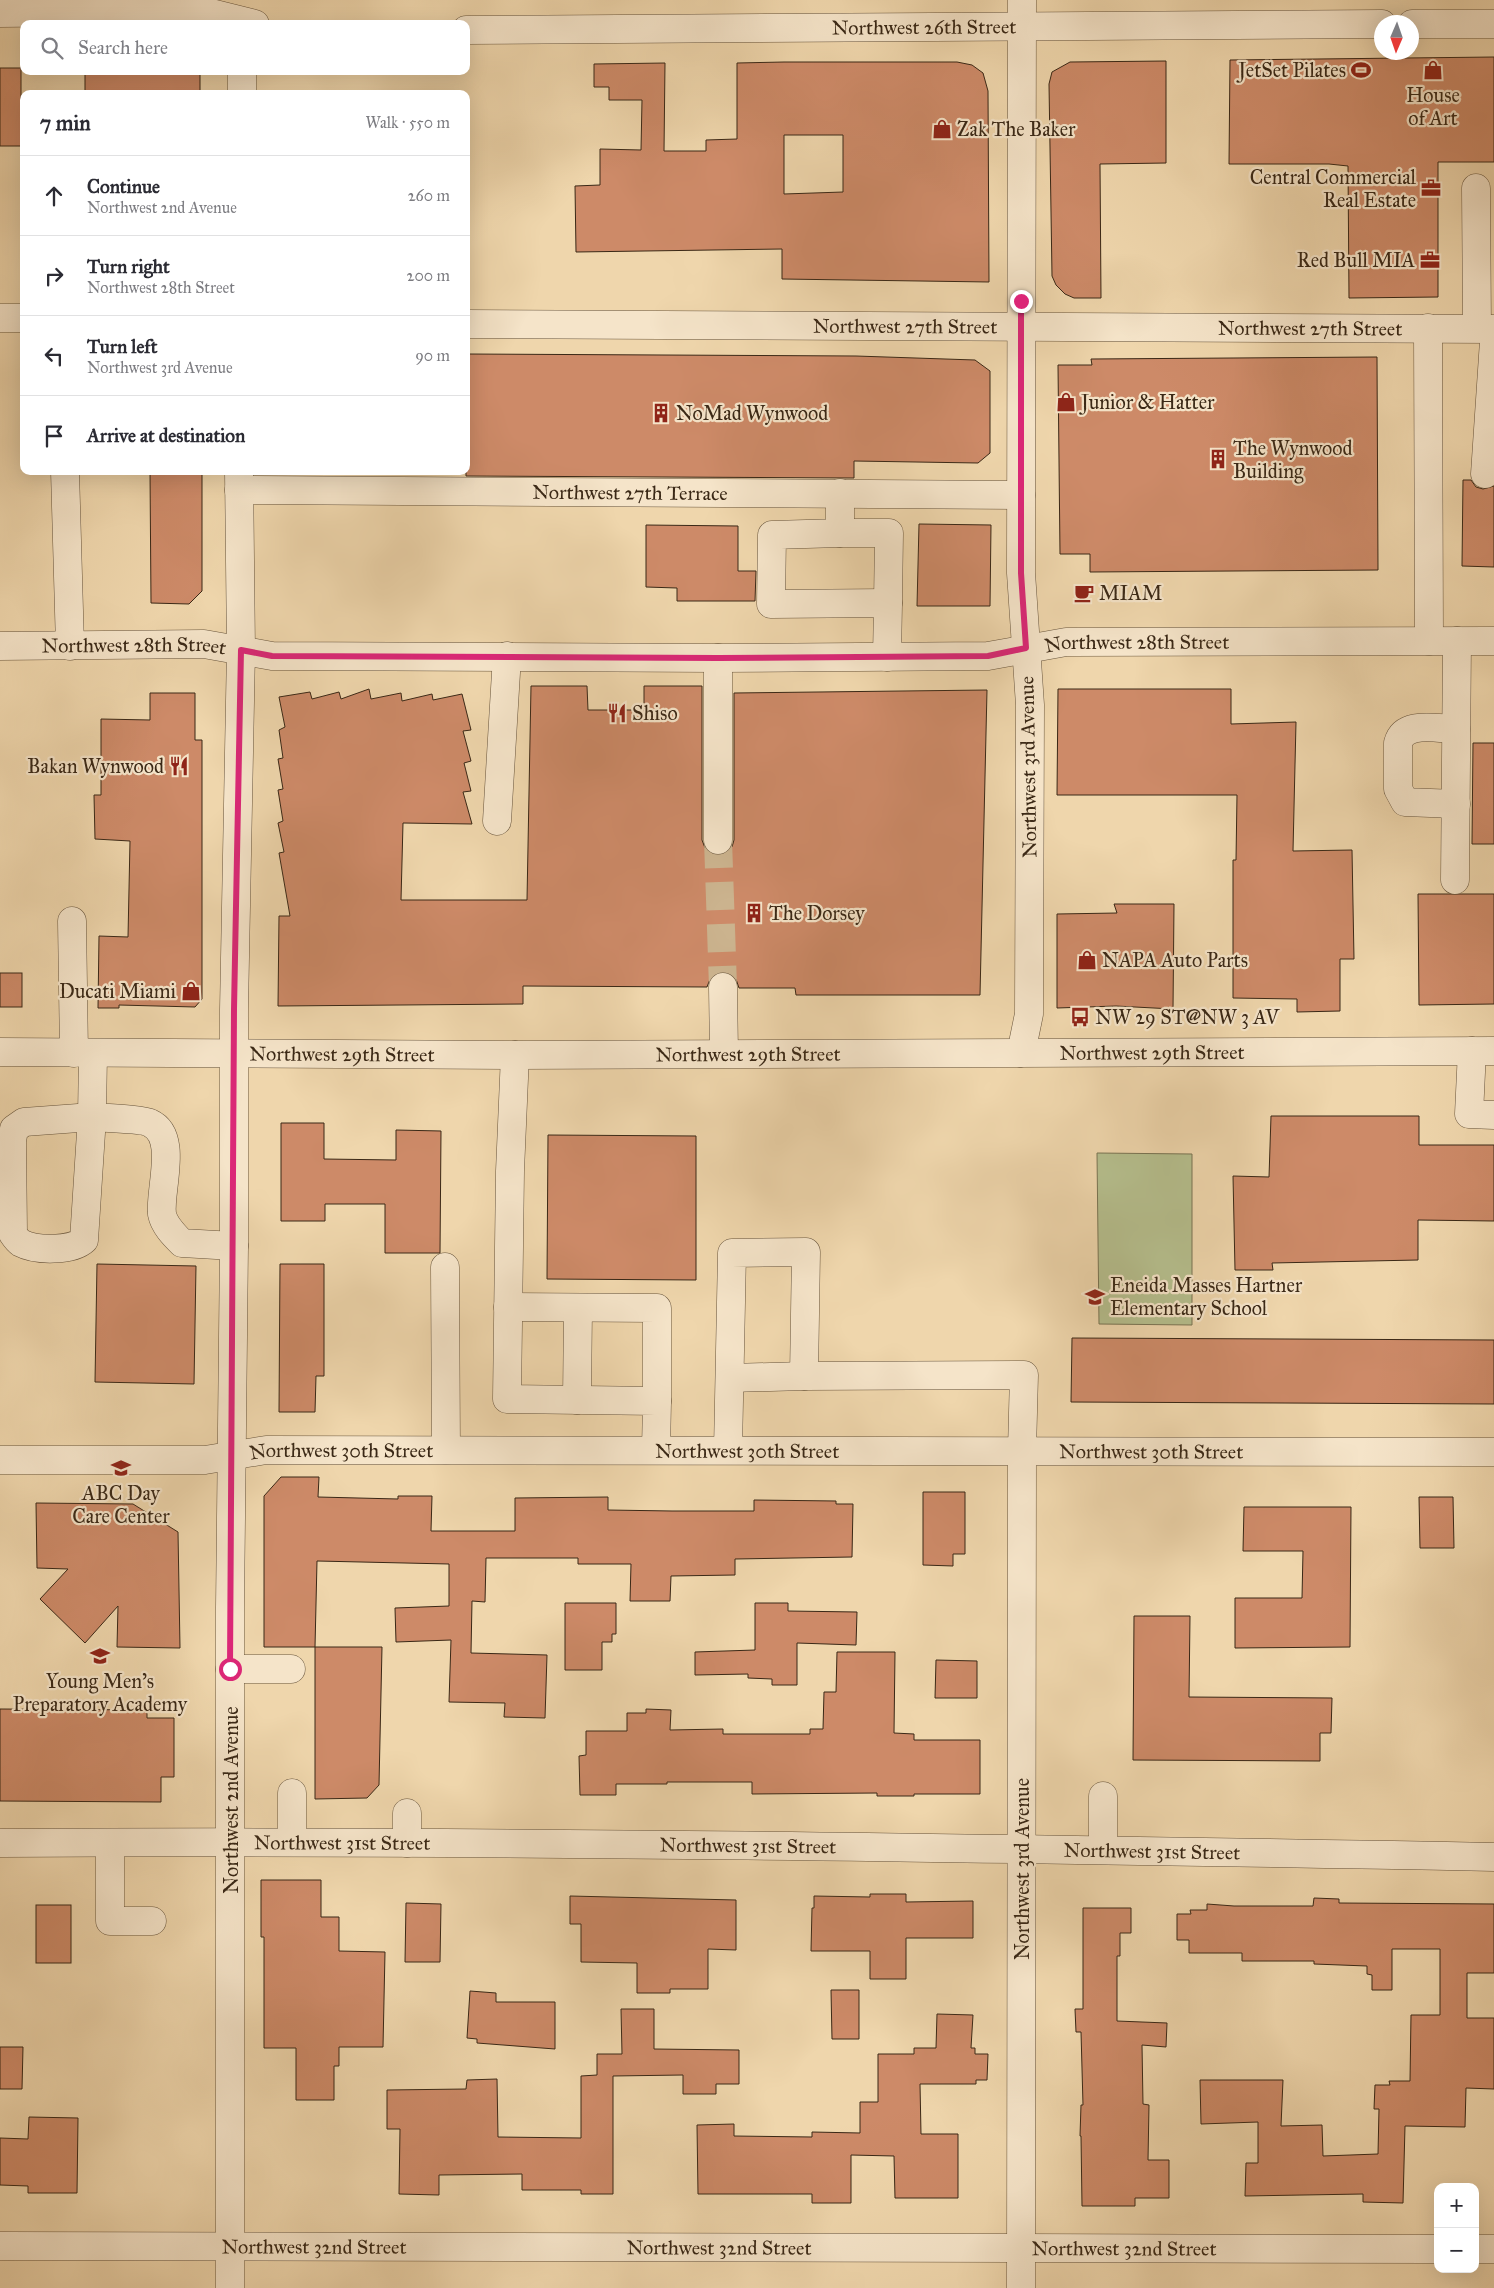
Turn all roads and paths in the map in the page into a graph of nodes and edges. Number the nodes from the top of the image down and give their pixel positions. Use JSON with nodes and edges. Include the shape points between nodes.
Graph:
{"nodes":[{"id":1,"x":1022,"y":0,"type":"edge"},
{"id":2,"x":0,"y":13,"type":"edge"},
{"id":3,"x":246,"y":17,"type":"edge"},
{"id":4,"x":1374,"y":24,"type":"edge"},
{"id":5,"x":1419,"y":24,"type":"edge"},
{"id":6,"x":1494,"y":24,"type":"edge"},
{"id":7,"x":1022,"y":27,"type":"junction"},
{"id":8,"x":470,"y":30,"type":"edge"},
{"id":9,"x":242,"y":75,"type":"edge"},
{"id":10,"x":242,"y":90,"type":"edge"},
{"id":11,"x":1476,"y":188,"type":"dead end"},
{"id":12,"x":0,"y":318,"type":"edge"},
{"id":13,"x":20,"y":318,"type":"edge"},
{"id":14,"x":470,"y":324,"type":"edge"},
{"id":15,"x":1020,"y":327,"type":"junction"},
{"id":16,"x":1428,"y":328,"type":"junction"},
{"id":17,"x":1488,"y":333,"type":"edge"},
{"id":18,"x":1485,"y":474,"type":"dead end"},
{"id":19,"x":65,"y":475,"type":"edge"},
{"id":20,"x":239,"y":481,"type":"edge"},
{"id":21,"x":840,"y":493,"type":"junction"},
{"id":22,"x":1020,"y":495,"type":"junction"},
{"id":23,"x":840,"y":533,"type":"junction"},
{"id":24,"x":888,"y":603,"type":"junction"},
{"id":25,"x":1429,"y":641,"type":"junction"},
{"id":26,"x":1457,"y":641,"type":"junction"},
{"id":27,"x":1494,"y":641,"type":"edge"},
{"id":28,"x":0,"y":646,"type":"edge"},
{"id":29,"x":70,"y":646,"type":"junction"},
{"id":30,"x":1026,"y":648,"type":"junction"},
{"id":31,"x":241,"y":650,"type":"junction"},
{"id":32,"x":507,"y":656,"type":"junction"},
{"id":33,"x":887,"y":657,"type":"junction"},
{"id":34,"x":718,"y":658,"type":"junction"},
{"id":35,"x":1456,"y":729,"type":"junction"},
{"id":36,"x":1456,"y":804,"type":"junction"},
{"id":37,"x":497,"y":821,"type":"dead end"},
{"id":38,"x":718,"y":840,"type":"tunnel mouth"},
{"id":39,"x":1455,"y":880,"type":"dead end"},
{"id":40,"x":72,"y":921,"type":"dead end"},
{"id":41,"x":723,"y":988,"type":"tunnel mouth"},
{"id":42,"x":1483,"y":1051,"type":"edge"},
{"id":43,"x":0,"y":1052,"type":"edge"},
{"id":44,"x":84,"y":1053,"type":"junction"},
{"id":45,"x":724,"y":1053,"type":"junction"},
{"id":46,"x":1021,"y":1053,"type":"junction"},
{"id":47,"x":234,"y":1054,"type":"junction"},
{"id":48,"x":515,"y":1054,"type":"junction"},
{"id":49,"x":1494,"y":1115,"type":"edge"},
{"id":50,"x":92,"y":1117,"type":"junction"},
{"id":51,"x":234,"y":1246,"type":"junction"},
{"id":52,"x":445,"y":1267,"type":"dead end"},
{"id":53,"x":508,"y":1307,"type":"junction"},
{"id":54,"x":578,"y":1308,"type":"junction"},
{"id":55,"x":804,"y":1376,"type":"junction"},
{"id":56,"x":730,"y":1378,"type":"junction"},
{"id":57,"x":577,"y":1400,"type":"junction"},
{"id":58,"x":657,"y":1401,"type":"junction"},
{"id":59,"x":446,"y":1450,"type":"junction"},
{"id":60,"x":656,"y":1450,"type":"junction"},
{"id":61,"x":728,"y":1450,"type":"junction"},
{"id":62,"x":1022,"y":1450,"type":"junction"},
{"id":63,"x":1494,"y":1452,"type":"edge"},
{"id":64,"x":232,"y":1455,"type":"junction"},
{"id":65,"x":0,"y":1460,"type":"edge"},
{"id":66,"x":230,"y":1669,"type":"junction"},
{"id":67,"x":291,"y":1669,"type":"dead end"},
{"id":68,"x":292,"y":1793,"type":"dead end"},
{"id":69,"x":1103,"y":1796,"type":"dead end"},
{"id":70,"x":407,"y":1813,"type":"dead end"},
{"id":71,"x":231,"y":1842,"type":"junction"},
{"id":72,"x":292,"y":1842,"type":"junction"},
{"id":73,"x":110,"y":1843,"type":"junction"},
{"id":74,"x":407,"y":1843,"type":"junction"},
{"id":75,"x":0,"y":1844,"type":"edge"},
{"id":76,"x":1022,"y":1849,"type":"junction"},
{"id":77,"x":1103,"y":1850,"type":"junction"},
{"id":78,"x":1494,"y":1857,"type":"edge"},
{"id":79,"x":152,"y":1921,"type":"dead end"},
{"id":80,"x":0,"y":2246,"type":"edge"},
{"id":81,"x":231,"y":2246,"type":"junction"},
{"id":82,"x":1021,"y":2247,"type":"junction"},
{"id":83,"x":1434,"y":2249,"type":"edge"},
{"id":84,"x":1479,"y":2249,"type":"edge"},
{"id":85,"x":1494,"y":2249,"type":"edge"},
{"id":86,"x":230,"y":2288,"type":"edge"},
{"id":87,"x":1021,"y":2288,"type":"edge"}],
"edges":[{"from":1,"to":7,"type":"street","name":"Northwest 3rd Avenue"},
{"from":2,"to":3,"type":"street","via":[[191,11]]},
{"from":4,"to":7,"type":"street","name":"Northwest 26th Street"},
{"from":5,"to":6,"type":"street"},
{"from":7,"to":8,"type":"street","name":"Northwest 26th Street"},
{"from":7,"to":15,"type":"street","name":"Northwest 3rd Avenue"},
{"from":9,"to":10,"type":"street"},
{"from":11,"to":17,"type":"street"},
{"from":12,"to":13,"type":"street"},
{"from":14,"to":15,"type":"street","name":"Northwest 27th Street"},
{"from":15,"to":16,"type":"street","name":"Northwest 27th Street"},
{"from":15,"to":22,"type":"street","name":"Northwest 3rd Avenue"},
{"from":16,"to":17,"type":"street","name":"Northwest 27th Street"},
{"from":16,"to":25,"type":"street"},
{"from":17,"to":18,"type":"street"},
{"from":19,"to":29,"type":"street"},
{"from":20,"to":21,"type":"street","name":"Northwest 27th Terrace"},
{"from":20,"to":31,"type":"street","name":"Northwest 2nd Avenue"},
{"from":21,"to":22,"type":"street","name":"Northwest 27th Terrace"},
{"from":21,"to":23,"type":"street"},
{"from":22,"to":30,"type":"street","name":"Northwest 3rd Avenue"},
{"from":23,"to":24,"type":"street","via":[[889,533]]},
{"from":23,"to":24,"type":"street","via":[[772,535],[771,604]]},
{"from":24,"to":33,"type":"street"},
{"from":25,"to":26,"type":"street","name":"Northwest 28th Street"},
{"from":25,"to":30,"type":"street","name":"Northwest 28th Street","via":[[1066,642]]},
{"from":26,"to":27,"type":"street","name":"Northwest 28th Street"},
{"from":26,"to":35,"type":"street"},
{"from":28,"to":29,"type":"street","name":"Northwest 28th Street"},
{"from":29,"to":31,"type":"street","name":"Northwest 28th Street","via":[[204,644]]},
{"from":30,"to":33,"type":"street","name":"Northwest 28th Street","via":[[988,656]]},
{"from":30,"to":46,"type":"street","name":"Northwest 3rd Avenue","via":[[1030,705],[1029,1014]]},
{"from":31,"to":32,"type":"street","name":"Northwest 28th Street","via":[[272,656]]},
{"from":31,"to":47,"type":"street","name":"Northwest 2nd Avenue"},
{"from":32,"to":34,"type":"street","name":"Northwest 28th Street"},
{"from":32,"to":37,"type":"street"},
{"from":33,"to":34,"type":"street","name":"Northwest 28th Street"},
{"from":34,"to":38,"type":"street"},
{"from":35,"to":36,"type":"street"},
{"from":35,"to":36,"type":"street","via":[[1412,728],[1400,736],[1398,789],[1405,802]]},
{"from":36,"to":39,"type":"street"},
{"from":40,"to":44,"type":"street"},
{"from":41,"to":45,"type":"street"},
{"from":42,"to":46,"type":"street","name":"Northwest 29th Street"},
{"from":42,"to":49,"type":"street","via":[[1469,1114]]},
{"from":43,"to":44,"type":"street","name":"Northwest 29th Street"},
{"from":44,"to":47,"type":"street","name":"Northwest 29th Street"},
{"from":44,"to":50,"type":"street"},
{"from":45,"to":46,"type":"street","name":"Northwest 29th Street"},
{"from":45,"to":48,"type":"street","name":"Northwest 29th Street"},
{"from":47,"to":48,"type":"street","name":"Northwest 29th Street"},
{"from":47,"to":51,"type":"street","name":"Northwest 2nd Avenue"},
{"from":48,"to":53,"type":"street"},
{"from":50,"to":50,"type":"street","via":[[24,1122],[14,1129],[13,1234],[19,1242],[33,1247],[59,1248],[78,1246],[84,1240]]},
{"from":50,"to":51,"type":"street","via":[[150,1122],[166,1146],[162,1215],[169,1229],[182,1243]]},
{"from":51,"to":64,"type":"street","name":"Northwest 2nd Avenue"},
{"from":52,"to":59,"type":"street"},
{"from":53,"to":54,"type":"street"},
{"from":53,"to":57,"type":"street","via":[[507,1399]]},
{"from":54,"to":57,"type":"street"},
{"from":54,"to":58,"type":"street","via":[[657,1308]]},
{"from":55,"to":56,"type":"street"},
{"from":55,"to":56,"type":"street","via":[[806,1252],[732,1252]]},
{"from":55,"to":62,"type":"street","name":"Northwest 3rd Avenue","via":[[1024,1375]]},
{"from":56,"to":61,"type":"street"},
{"from":57,"to":58,"type":"street"},
{"from":58,"to":60,"type":"street"},
{"from":59,"to":60,"type":"street","name":"Northwest 30th Street"},
{"from":59,"to":64,"type":"street","name":"Northwest 30th Street","via":[[266,1450]]},
{"from":60,"to":61,"type":"street","name":"Northwest 30th Street"},
{"from":61,"to":62,"type":"street","name":"Northwest 30th Street"},
{"from":62,"to":63,"type":"street","name":"Northwest 30th Street"},
{"from":62,"to":76,"type":"street","name":"Northwest 3rd Avenue"},
{"from":64,"to":65,"type":"street","name":"Northwest 30th Street","via":[[205,1460]]},
{"from":64,"to":66,"type":"street","name":"Northwest 2nd Avenue"},
{"from":66,"to":67,"type":"street"},
{"from":66,"to":71,"type":"street","name":"Northwest 2nd Avenue"},
{"from":68,"to":72,"type":"street"},
{"from":69,"to":77,"type":"street"},
{"from":70,"to":74,"type":"street"},
{"from":71,"to":72,"type":"street","name":"Northwest 31st Street"},
{"from":71,"to":73,"type":"street","name":"Northwest 31st Street"},
{"from":71,"to":81,"type":"street","name":"Northwest 2nd Avenue"},
{"from":72,"to":74,"type":"street","name":"Northwest 31st Street"},
{"from":73,"to":75,"type":"street","name":"Northwest 31st Street"},
{"from":73,"to":79,"type":"street","via":[[110,1920]]},
{"from":74,"to":76,"type":"street","name":"Northwest 31st Street"},
{"from":76,"to":77,"type":"street","name":"Northwest 31st Street"},
{"from":76,"to":82,"type":"street","name":"Northwest 3rd Avenue"},
{"from":77,"to":78,"type":"street","name":"Northwest 31st Street"},
{"from":80,"to":81,"type":"street","name":"Northwest 32nd Street"},
{"from":81,"to":82,"type":"street","name":"Northwest 32nd Street"},
{"from":81,"to":86,"type":"street","name":"Northwest 2nd Avenue"},
{"from":82,"to":83,"type":"street","name":"Northwest 32nd Street"},
{"from":82,"to":87,"type":"street","name":"Northwest 3rd Avenue"},
{"from":84,"to":85,"type":"street"}]}
